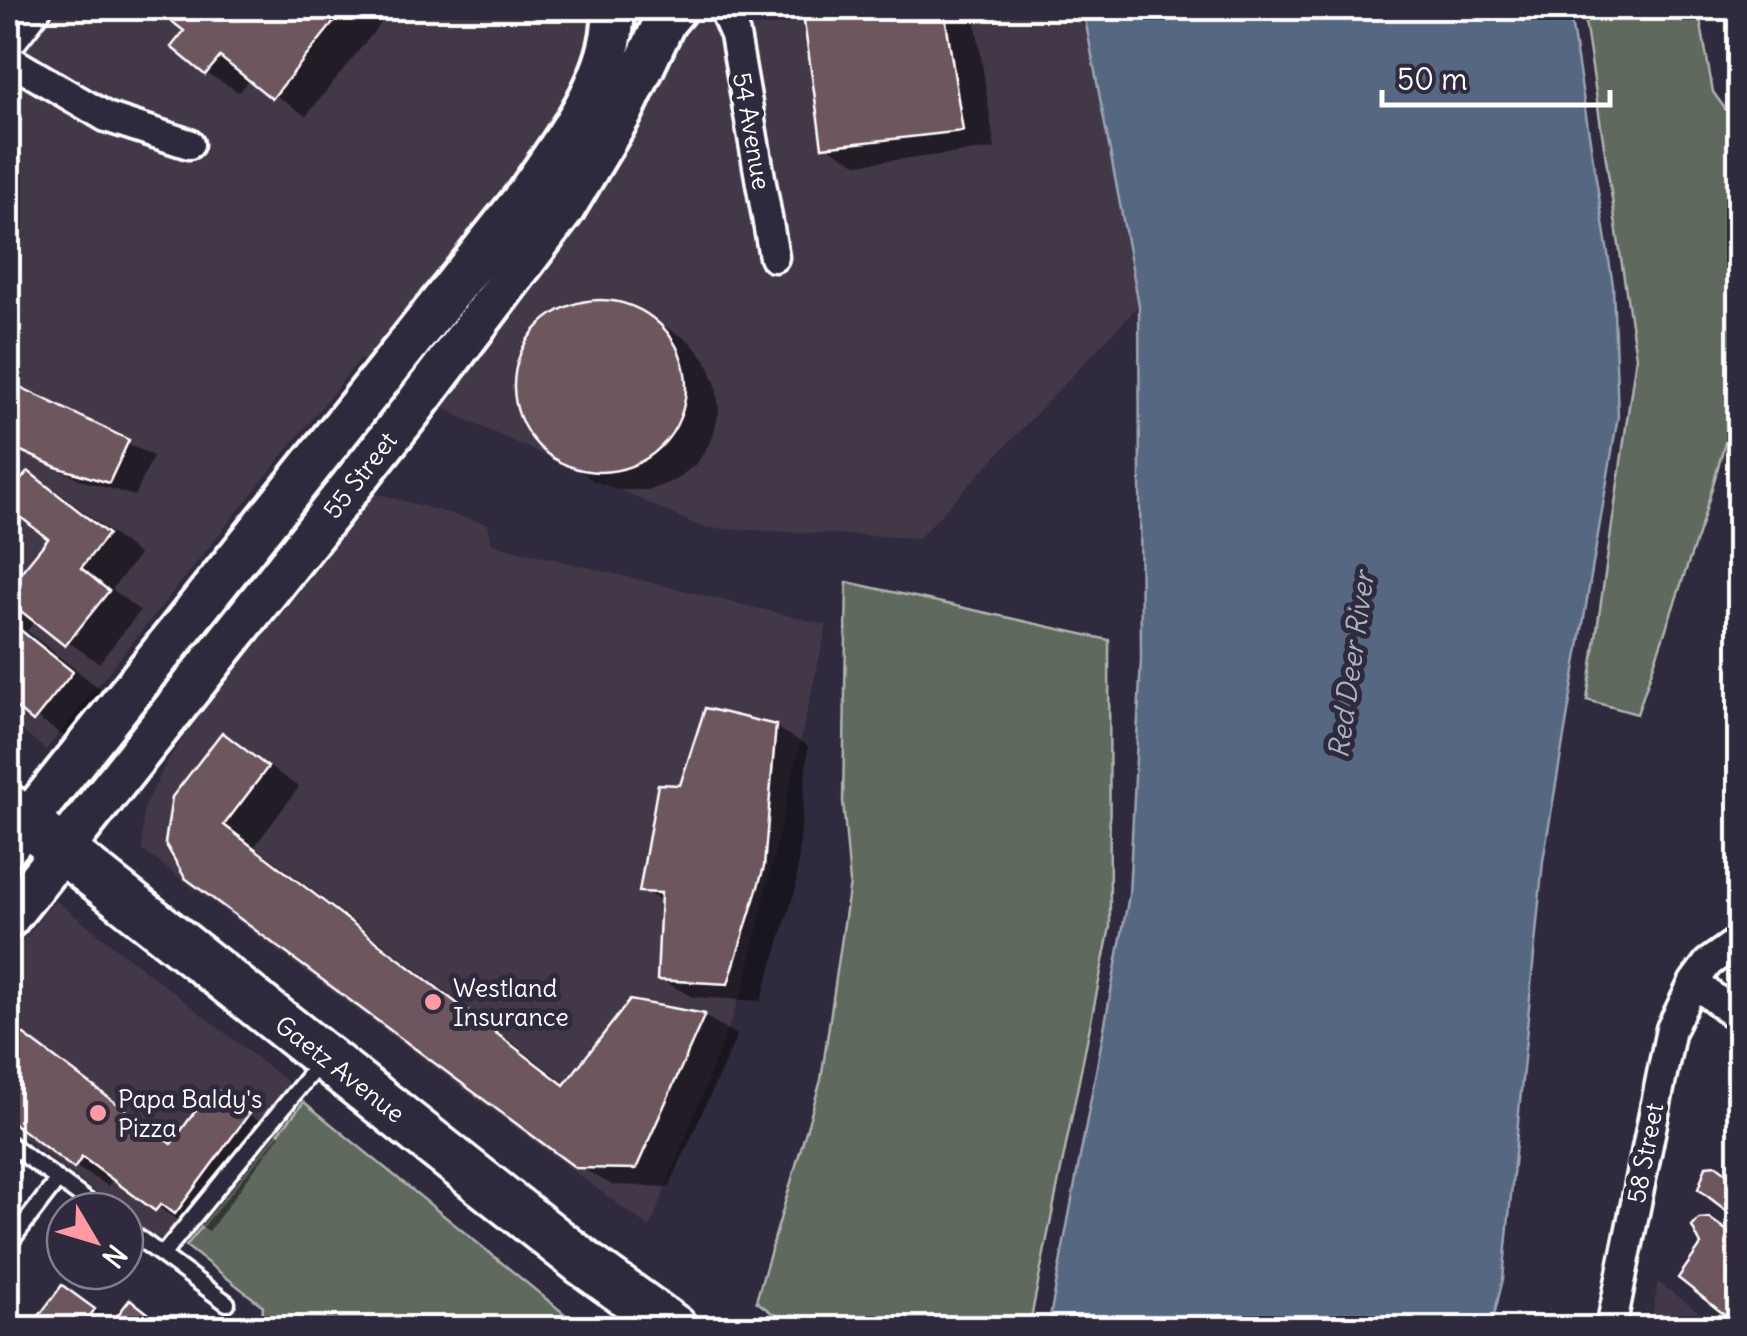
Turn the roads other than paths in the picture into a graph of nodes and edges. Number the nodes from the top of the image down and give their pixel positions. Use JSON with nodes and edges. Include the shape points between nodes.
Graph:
{"nodes":[{"id":1,"x":37,"y":8,"type":"edge"},
{"id":2,"x":613,"y":8,"type":"edge"},
{"id":3,"x":676,"y":8,"type":"edge"},
{"id":4,"x":723,"y":8,"type":"edge"},
{"id":5,"x":8,"y":44,"type":"edge"},
{"id":6,"x":8,"y":59,"type":"edge"},
{"id":7,"x":189,"y":144,"type":"dead end"},
{"id":8,"x":774,"y":257,"type":"dead end"},
{"id":9,"x":14,"y":824,"type":"edge"},
{"id":10,"x":64,"y":850,"type":"junction"},
{"id":11,"x":8,"y":918,"type":"edge"},
{"id":12,"x":1740,"y":940,"type":"edge"},
{"id":13,"x":1694,"y":982,"type":"junction"},
{"id":14,"x":1740,"y":1019,"type":"edge"},
{"id":15,"x":324,"y":1057,"type":"junction"},
{"id":16,"x":8,"y":1143,"type":"edge"},
{"id":17,"x":57,"y":1181,"type":"junction"},
{"id":18,"x":72,"y":1191,"type":"edge"},
{"id":19,"x":145,"y":1242,"type":"edge"},
{"id":20,"x":8,"y":1246,"type":"edge"},
{"id":21,"x":163,"y":1254,"type":"junction"},
{"id":22,"x":227,"y":1303,"type":"dead end"},
{"id":23,"x":674,"y":1328,"type":"edge"},
{"id":24,"x":1611,"y":1328,"type":"edge"}],
"edges":[{"from":1,"to":5,"type":"street"},
{"from":2,"to":9,"type":"street","name":"55 Street","via":[[611,37],[587,97],[523,200]]},
{"from":3,"to":10,"type":"street","name":"55 Street","via":[[563,210]]},
{"from":4,"to":8,"type":"street","name":"54 Avenue","via":[[735,36]]},
{"from":6,"to":7,"type":"street","via":[[106,117]]},
{"from":9,"to":10,"type":"main road","name":"Gaetz Avenue"},
{"from":10,"to":11,"type":"street","name":"55 Street"},
{"from":10,"to":15,"type":"main road","name":"Gaetz Avenue"},
{"from":12,"to":13,"type":"street","name":"58 Street"},
{"from":13,"to":14,"type":"street"},
{"from":13,"to":24,"type":"street","name":"58 Street","via":[[1663,1060]]},
{"from":15,"to":21,"type":"lane"},
{"from":15,"to":23,"type":"main road","name":"Gaetz Avenue"},
{"from":16,"to":17,"type":"lane"},
{"from":17,"to":18,"type":"lane"},
{"from":17,"to":20,"type":"lane"},
{"from":19,"to":21,"type":"lane"},
{"from":21,"to":22,"type":"lane"}]}
